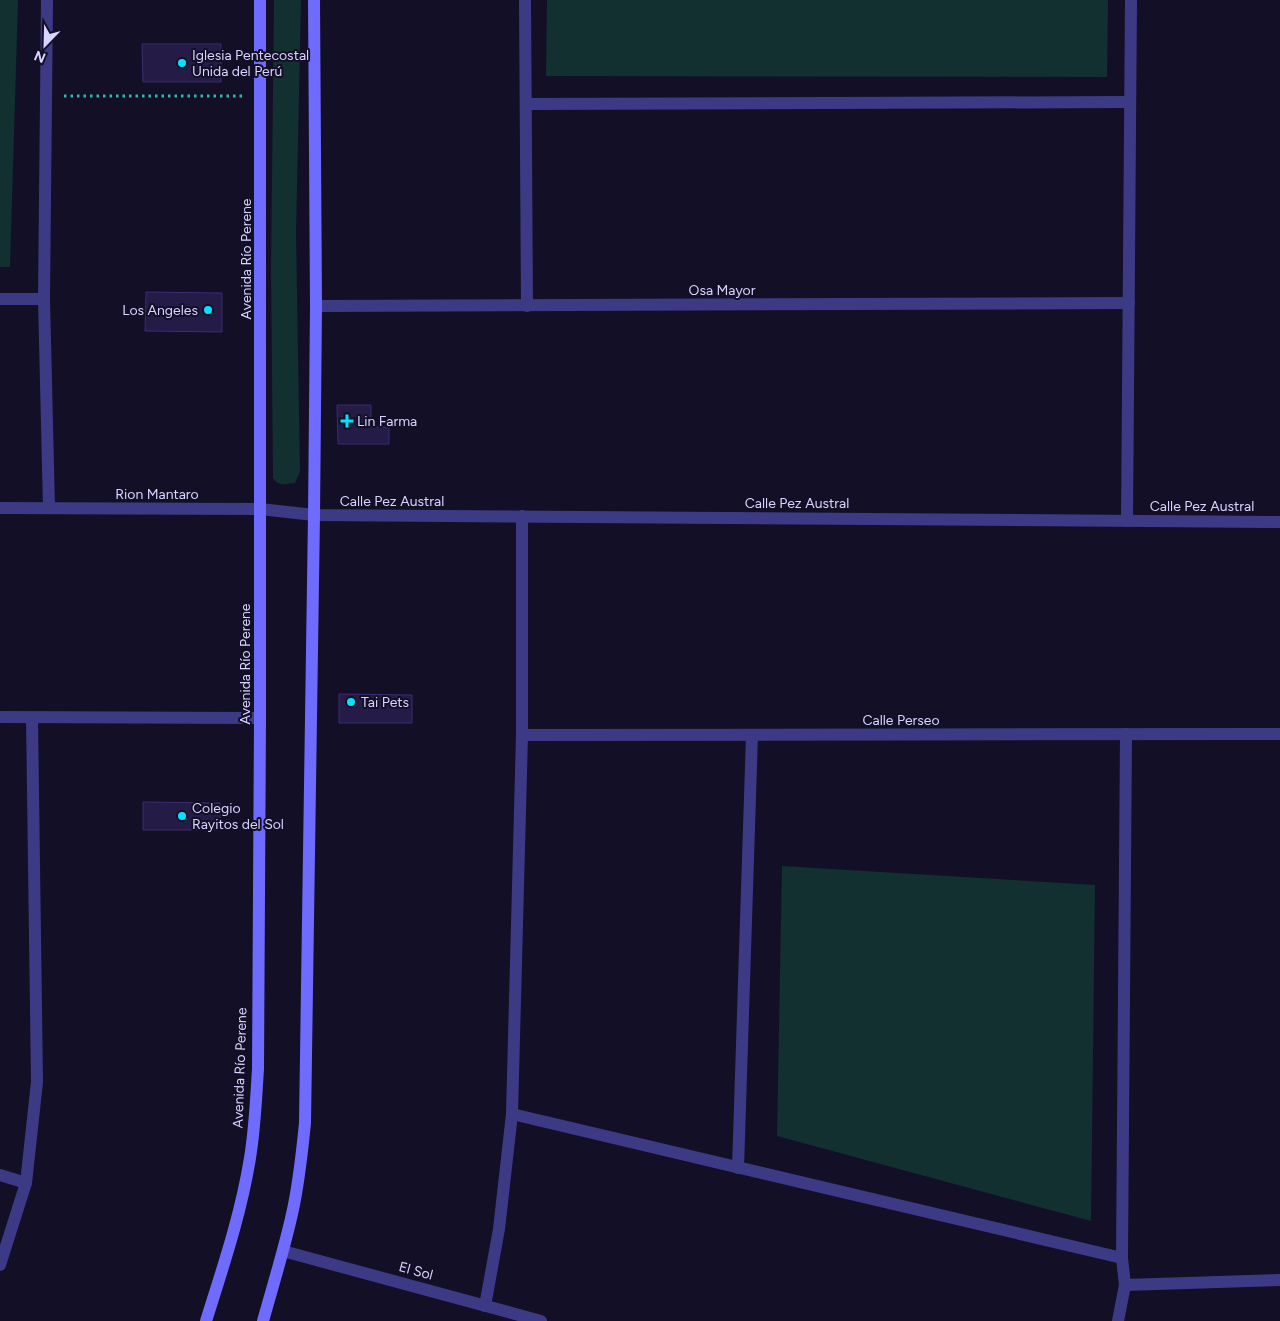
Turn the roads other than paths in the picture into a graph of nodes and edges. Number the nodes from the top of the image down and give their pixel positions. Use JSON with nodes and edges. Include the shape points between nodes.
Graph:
{"nodes":[{"id":1,"x":47,"y":0,"type":"edge"},
{"id":2,"x":260,"y":0,"type":"edge"},
{"id":3,"x":314,"y":0,"type":"edge"},
{"id":4,"x":525,"y":0,"type":"edge"},
{"id":5,"x":1131,"y":0,"type":"edge"},
{"id":6,"x":1130,"y":102,"type":"junction"},
{"id":7,"x":526,"y":104,"type":"junction"},
{"id":8,"x":0,"y":299,"type":"edge"},
{"id":9,"x":44,"y":299,"type":"junction"},
{"id":10,"x":1128,"y":303,"type":"junction"},
{"id":11,"x":316,"y":306,"type":"junction"},
{"id":12,"x":527,"y":306,"type":"junction"},
{"id":13,"x":0,"y":508,"type":"edge"},
{"id":14,"x":49,"y":508,"type":"junction"},
{"id":15,"x":260,"y":509,"type":"junction"},
{"id":16,"x":314,"y":515,"type":"junction"},
{"id":17,"x":522,"y":516,"type":"junction"},
{"id":18,"x":1127,"y":521,"type":"junction"},
{"id":19,"x":1280,"y":522,"type":"edge"},
{"id":20,"x":0,"y":717,"type":"edge"},
{"id":21,"x":32,"y":718,"type":"junction"},
{"id":22,"x":260,"y":718,"type":"junction"},
{"id":23,"x":522,"y":734,"type":"junction"},
{"id":24,"x":752,"y":734,"type":"junction"},
{"id":25,"x":1126,"y":734,"type":"junction"},
{"id":26,"x":1280,"y":734,"type":"edge"},
{"id":27,"x":512,"y":1114,"type":"junction"},
{"id":28,"x":738,"y":1168,"type":"junction"},
{"id":29,"x":0,"y":1175,"type":"edge"},
{"id":30,"x":26,"y":1183,"type":"junction"},
{"id":31,"x":284,"y":1251,"type":"junction"},
{"id":32,"x":1122,"y":1258,"type":"junction"},
{"id":33,"x":0,"y":1265,"type":"edge"},
{"id":34,"x":1280,"y":1280,"type":"edge"},
{"id":35,"x":1125,"y":1285,"type":"junction"},
{"id":36,"x":485,"y":1306,"type":"junction"},
{"id":37,"x":206,"y":1321,"type":"edge"},
{"id":38,"x":263,"y":1321,"type":"edge"},
{"id":39,"x":541,"y":1321,"type":"edge"},
{"id":40,"x":1118,"y":1321,"type":"edge"}],
"edges":[{"from":1,"to":9,"type":"street"},
{"from":2,"to":15,"type":"street","name":"Avenida Río Perene"},
{"from":3,"to":11,"type":"street"},
{"from":4,"to":7,"type":"street"},
{"from":5,"to":6,"type":"street"},
{"from":6,"to":7,"type":"street"},
{"from":6,"to":10,"type":"street"},
{"from":7,"to":12,"type":"street"},
{"from":8,"to":9,"type":"street"},
{"from":9,"to":14,"type":"street"},
{"from":10,"to":12,"type":"street","name":"Osa Mayor"},
{"from":10,"to":18,"type":"street"},
{"from":11,"to":12,"type":"street","name":"Osa Mayor"},
{"from":11,"to":16,"type":"street"},
{"from":13,"to":14,"type":"street","name":"Rion Mantaro"},
{"from":14,"to":15,"type":"street","name":"Rion Mantaro"},
{"from":15,"to":16,"type":"street","name":"Rion Mantaro"},
{"from":15,"to":22,"type":"street","name":"Avenida Río Perene"},
{"from":16,"to":17,"type":"street","name":"Calle Pez Austral"},
{"from":16,"to":31,"type":"street","via":[[305,1123],[300,1173]]},
{"from":17,"to":18,"type":"street","name":"Calle Pez Austral"},
{"from":17,"to":23,"type":"street"},
{"from":18,"to":19,"type":"street","name":"Calle Pez Austral"},
{"from":20,"to":21,"type":"street"},
{"from":21,"to":22,"type":"street"},
{"from":21,"to":30,"type":"street","via":[[37,1082]]},
{"from":22,"to":37,"type":"street","name":"Avenida Río Perene","via":[[255,1113],[242,1197]]},
{"from":23,"to":24,"type":"street","name":"Calle Perseo"},
{"from":23,"to":27,"type":"street"},
{"from":24,"to":25,"type":"street","name":"Calle Perseo"},
{"from":24,"to":28,"type":"street"},
{"from":25,"to":26,"type":"street","name":"Calle Perseo"},
{"from":25,"to":32,"type":"street"},
{"from":27,"to":28,"type":"street"},
{"from":27,"to":36,"type":"street","via":[[499,1229]]},
{"from":28,"to":32,"type":"street"},
{"from":29,"to":30,"type":"street"},
{"from":30,"to":33,"type":"street"},
{"from":31,"to":36,"type":"street","name":"El Sol"},
{"from":31,"to":38,"type":"street"},
{"from":32,"to":35,"type":"street"},
{"from":34,"to":35,"type":"street"},
{"from":35,"to":40,"type":"street"},
{"from":36,"to":39,"type":"street","name":"El Sol"}]}
